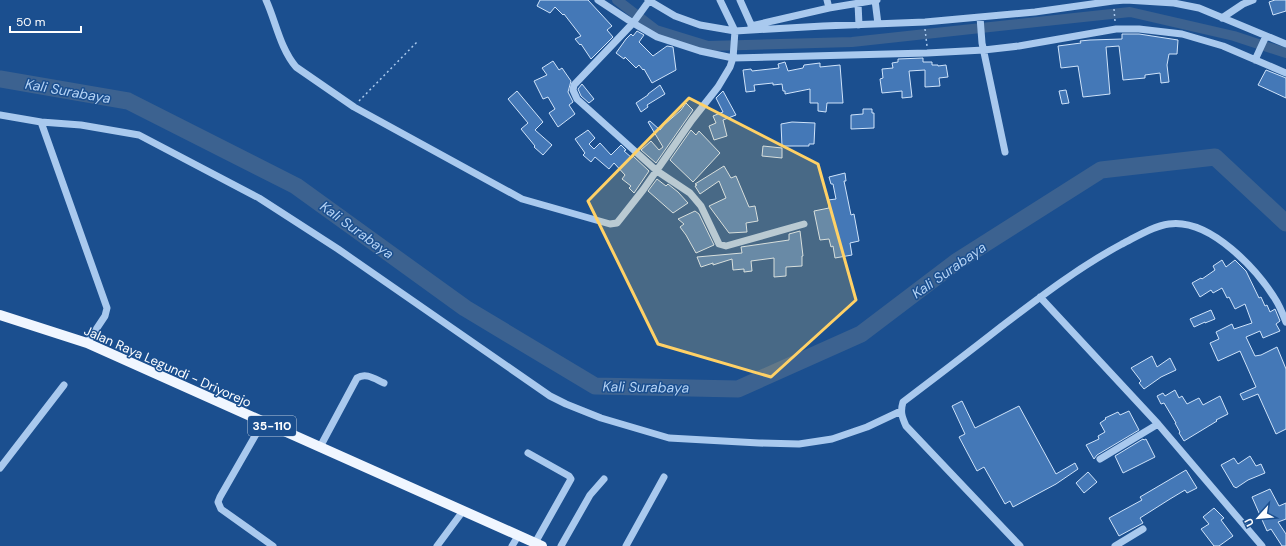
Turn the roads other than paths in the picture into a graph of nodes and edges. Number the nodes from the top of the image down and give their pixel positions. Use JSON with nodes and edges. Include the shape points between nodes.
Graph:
{"nodes":[{"id":1,"x":266,"y":0,"type":"edge"},
{"id":2,"x":598,"y":0,"type":"edge"},
{"id":3,"x":740,"y":0,"type":"edge"},
{"id":4,"x":827,"y":0,"type":"edge"},
{"id":5,"x":876,"y":0,"type":"edge"},
{"id":6,"x":1253,"y":0,"type":"edge"},
{"id":7,"x":722,"y":1,"type":"edge"},
{"id":8,"x":648,"y":2,"type":"edge"},
{"id":9,"x":858,"y":3,"type":"junction"},
{"id":10,"x":829,"y":8,"type":"junction"},
{"id":11,"x":1222,"y":18,"type":"junction"},
{"id":12,"x":635,"y":21,"type":"junction"},
{"id":13,"x":980,"y":21,"type":"junction"},
{"id":14,"x":859,"y":24,"type":"junction"},
{"id":15,"x":878,"y":24,"type":"junction"},
{"id":16,"x":752,"y":28,"type":"junction"},
{"id":17,"x":734,"y":34,"type":"junction"},
{"id":18,"x":1265,"y":38,"type":"junction"},
{"id":19,"x":1286,"y":44,"type":"edge"},
{"id":20,"x":983,"y":46,"type":"junction"},
{"id":21,"x":733,"y":56,"type":"junction"},
{"id":22,"x":1256,"y":58,"type":"junction"},
{"id":23,"x":1286,"y":73,"type":"edge"},
{"id":24,"x":0,"y":115,"type":"edge"},
{"id":25,"x":41,"y":122,"type":"junction"},
{"id":26,"x":1005,"y":152,"type":"dead end"},
{"id":27,"x":657,"y":171,"type":"junction"},
{"id":28,"x":804,"y":224,"type":"dead end"},
{"id":29,"x":1040,"y":297,"type":"junction"},
{"id":30,"x":0,"y":315,"type":"edge"},
{"id":31,"x":1286,"y":322,"type":"edge"},
{"id":32,"x":87,"y":343,"type":"junction"},
{"id":33,"x":384,"y":383,"type":"dead end"},
{"id":34,"x":64,"y":385,"type":"dead end"},
{"id":35,"x":901,"y":411,"type":"junction"},
{"id":36,"x":263,"y":422,"type":"junction"},
{"id":37,"x":1158,"y":424,"type":"junction"},
{"id":38,"x":320,"y":448,"type":"junction"},
{"id":39,"x":528,"y":453,"type":"dead end"},
{"id":40,"x":1100,"y":459,"type":"dead end"},
{"id":41,"x":0,"y":468,"type":"edge"},
{"id":42,"x":664,"y":476,"type":"dead end"},
{"id":43,"x":604,"y":479,"type":"dead end"},
{"id":44,"x":460,"y":515,"type":"junction"},
{"id":45,"x":1143,"y":529,"type":"dead end"},
{"id":46,"x":515,"y":542,"type":"edge"},
{"id":47,"x":538,"y":545,"type":"edge"},
{"id":48,"x":273,"y":546,"type":"edge"},
{"id":49,"x":437,"y":546,"type":"edge"},
{"id":50,"x":561,"y":546,"type":"edge"},
{"id":51,"x":626,"y":546,"type":"edge"},
{"id":52,"x":1020,"y":546,"type":"edge"},
{"id":53,"x":1115,"y":546,"type":"edge"},
{"id":54,"x":1262,"y":546,"type":"edge"}],
"edges":[{"from":1,"to":27,"type":"street","via":[[285,51],[296,67],[354,106],[522,199],[610,224],[616,223]]},
{"from":2,"to":12,"type":"street"},
{"from":3,"to":16,"type":"street"},
{"from":4,"to":10,"type":"street"},
{"from":5,"to":9,"type":"street"},
{"from":5,"to":15,"type":"street"},
{"from":6,"to":11,"type":"street"},
{"from":7,"to":17,"type":"street"},
{"from":8,"to":12,"type":"street"},
{"from":8,"to":17,"type":"street","via":[[700,26]]},
{"from":9,"to":10,"type":"street"},
{"from":9,"to":14,"type":"street"},
{"from":10,"to":16,"type":"street"},
{"from":11,"to":13,"type":"street","via":[[1199,8],[1174,3],[1126,0]]},
{"from":11,"to":18,"type":"street"},
{"from":12,"to":21,"type":"street","via":[[657,37],[672,43]]},
{"from":12,"to":27,"type":"street","via":[[574,85],[573,90],[577,99]]},
{"from":13,"to":15,"type":"street"},
{"from":13,"to":20,"type":"street"},
{"from":14,"to":15,"type":"street"},
{"from":14,"to":16,"type":"street"},
{"from":16,"to":17,"type":"street"},
{"from":17,"to":21,"type":"street"},
{"from":18,"to":19,"type":"street"},
{"from":18,"to":22,"type":"street"},
{"from":20,"to":21,"type":"street","via":[[927,53]]},
{"from":20,"to":22,"type":"street","via":[[1019,46],[1116,29],[1139,29],[1182,34]]},
{"from":20,"to":26,"type":"street"},
{"from":21,"to":27,"type":"street","via":[[730,67],[718,87]]},
{"from":22,"to":23,"type":"street"},
{"from":24,"to":25,"type":"street"},
{"from":25,"to":32,"type":"street","via":[[107,308],[105,316]]},
{"from":25,"to":35,"type":"street","via":[[81,125],[139,136],[259,198],[338,249],[550,396],[601,418],[669,438],[799,444],[832,439]]},
{"from":27,"to":28,"type":"street","via":[[690,193],[701,206],[717,241],[723,246]]},
{"from":29,"to":31,"type":"street","via":[[1104,254],[1144,232],[1169,224],[1182,224],[1198,228],[1238,254],[1264,284]]},
{"from":29,"to":35,"type":"street","via":[[903,402]]},
{"from":29,"to":37,"type":"street"},
{"from":30,"to":32,"type":"main road","name":"Jalan Raya Legundi - Driyorejo","number":"35-110"},
{"from":32,"to":36,"type":"main road","name":"Jalan Raya Legundi - Driyorejo","number":"35-110"},
{"from":33,"to":38,"type":"street","via":[[363,374],[357,378]]},
{"from":34,"to":41,"type":"street"},
{"from":35,"to":52,"type":"street","via":[[906,426]]},
{"from":36,"to":38,"type":"main road","name":"Jalan Raya Legundi - Driyorejo","number":"35-110"},
{"from":36,"to":48,"type":"street","via":[[220,497],[219,504]]},
{"from":37,"to":40,"type":"street"},
{"from":37,"to":54,"type":"street"},
{"from":38,"to":44,"type":"main road","name":"Jalan Raya Legundi - Driyorejo","number":"35-110"},
{"from":39,"to":47,"type":"street","via":[[571,479]]},
{"from":42,"to":51,"type":"street"},
{"from":43,"to":50,"type":"street","via":[[590,495]]},
{"from":44,"to":46,"type":"main road","name":"Jalan Raya Legundi - Driyorejo","number":"35-110"},
{"from":44,"to":49,"type":"street"},
{"from":45,"to":53,"type":"street"},
{"from":46,"to":47,"type":"main road","name":"Jalan Raya Legundi - Driyorejo","number":"35-110"}]}
